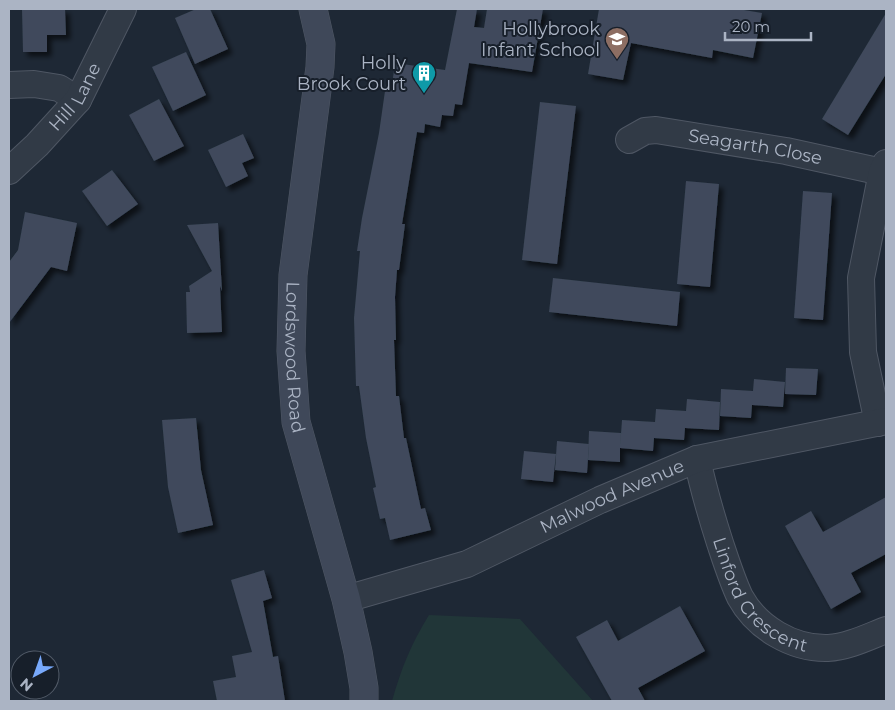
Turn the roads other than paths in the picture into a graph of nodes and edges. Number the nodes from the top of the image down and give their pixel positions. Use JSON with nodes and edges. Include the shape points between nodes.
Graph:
{"nodes":[{"id":1,"x":123,"y":9,"type":"edge"},
{"id":2,"x":313,"y":9,"type":"edge"},
{"id":3,"x":9,"y":86,"type":"edge"},
{"id":4,"x":78,"y":100,"type":"junction"},
{"id":5,"x":629,"y":140,"type":"dead end"},
{"id":6,"x":884,"y":168,"type":"edge"},
{"id":7,"x":9,"y":171,"type":"edge"},
{"id":8,"x":882,"y":422,"type":"edge"},
{"id":9,"x":697,"y":458,"type":"junction"},
{"id":10,"x":346,"y":599,"type":"junction"},
{"id":11,"x":886,"y":630,"type":"edge"},
{"id":12,"x":364,"y":701,"type":"edge"}],
"edges":[{"from":1,"to":4,"type":"street","name":"Hill Lane"},
{"from":2,"to":10,"type":"street","name":"Lordswood Road","via":[[321,44],[320,67],[293,275],[291,351],[296,422]]},
{"from":3,"to":4,"type":"street","via":[[34,84],[59,88]]},
{"from":4,"to":7,"type":"street","name":"Hill Lane"},
{"from":5,"to":6,"type":"street","name":"Seagarth Close","via":[[645,131],[656,130]]},
{"from":6,"to":8,"type":"street","via":[[861,278],[863,352]]},
{"from":8,"to":9,"type":"street","name":"Malwood Avenue"},
{"from":9,"to":10,"type":"street","name":"Malwood Avenue","via":[[467,564]]},
{"from":9,"to":11,"type":"street","name":"Linford Crescent","via":[[732,577],[753,615],[789,641],[809,646],[828,648],[848,644]]},
{"from":10,"to":12,"type":"street","name":"Lordswood Road","via":[[358,652]]}]}
